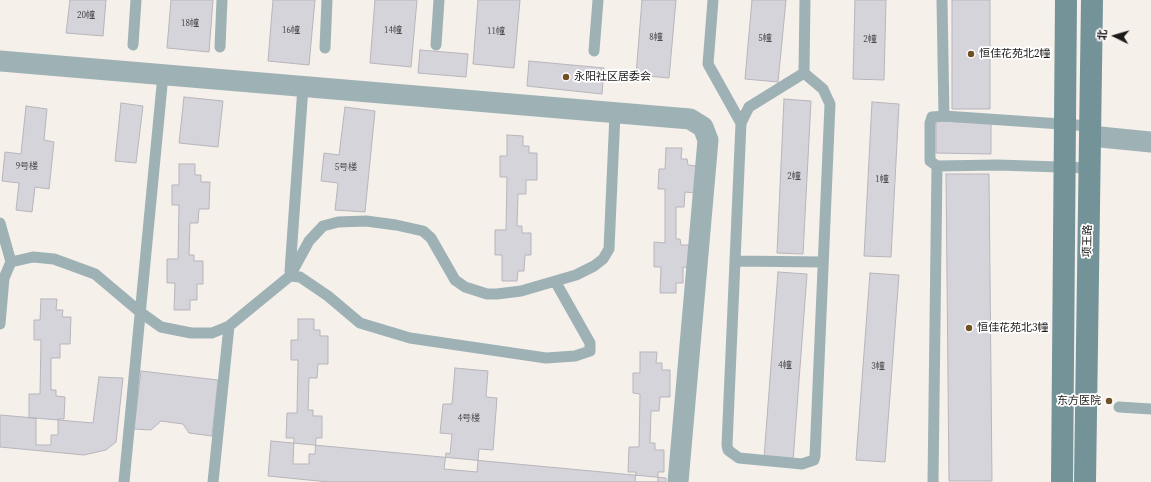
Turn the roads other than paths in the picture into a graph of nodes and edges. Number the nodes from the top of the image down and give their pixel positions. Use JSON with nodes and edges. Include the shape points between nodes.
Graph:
{"nodes":[{"id":1,"x":136,"y":0,"type":"edge"},
{"id":2,"x":222,"y":0,"type":"edge"},
{"id":3,"x":327,"y":0,"type":"edge"},
{"id":4,"x":440,"y":0,"type":"edge"},
{"id":5,"x":598,"y":0,"type":"edge"},
{"id":6,"x":713,"y":0,"type":"edge"},
{"id":7,"x":805,"y":0,"type":"edge"},
{"id":8,"x":942,"y":0,"type":"edge"},
{"id":9,"x":1066,"y":0,"type":"edge"},
{"id":10,"x":1092,"y":0,"type":"edge"},
{"id":11,"x":133,"y":45,"type":"dead end"},
{"id":12,"x":436,"y":45,"type":"dead end"},
{"id":13,"x":220,"y":47,"type":"dead end"},
{"id":14,"x":325,"y":48,"type":"dead end"},
{"id":15,"x":594,"y":51,"type":"dead end"},
{"id":16,"x":0,"y":61,"type":"edge"},
{"id":17,"x":804,"y":73,"type":"junction"},
{"id":18,"x":163,"y":75,"type":"junction"},
{"id":19,"x":303,"y":87,"type":"junction"},
{"id":20,"x":615,"y":113,"type":"junction"},
{"id":21,"x":944,"y":116,"type":"junction"},
{"id":22,"x":741,"y":123,"type":"junction"},
{"id":23,"x":1065,"y":123,"type":"junction"},
{"id":24,"x":1090,"y":131,"type":"junction"},
{"id":25,"x":1151,"y":142,"type":"edge"},
{"id":26,"x":937,"y":166,"type":"junction"},
{"id":27,"x":1065,"y":167,"type":"junction"},
{"id":28,"x":1089,"y":168,"type":"junction"},
{"id":29,"x":0,"y":223,"type":"edge"},
{"id":30,"x":735,"y":261,"type":"junction"},
{"id":31,"x":11,"y":262,"type":"junction"},
{"id":32,"x":823,"y":262,"type":"junction"},
{"id":33,"x":290,"y":276,"type":"junction"},
{"id":34,"x":555,"y":281,"type":"junction"},
{"id":35,"x":140,"y":312,"type":"junction"},
{"id":36,"x":0,"y":324,"type":"edge"},
{"id":37,"x":229,"y":326,"type":"junction"},
{"id":38,"x":1119,"y":407,"type":"dead end"},
{"id":39,"x":1151,"y":409,"type":"edge"},
{"id":40,"x":124,"y":482,"type":"edge"},
{"id":41,"x":213,"y":482,"type":"edge"},
{"id":42,"x":678,"y":482,"type":"edge"},
{"id":43,"x":933,"y":482,"type":"edge"},
{"id":44,"x":1062,"y":482,"type":"edge"},
{"id":45,"x":1085,"y":482,"type":"edge"}],
"edges":[{"from":1,"to":11,"type":"lane"},
{"from":2,"to":13,"type":"lane"},
{"from":3,"to":14,"type":"lane"},
{"from":4,"to":12,"type":"lane"},
{"from":5,"to":15,"type":"lane"},
{"from":6,"to":22,"type":"lane","via":[[708,64]]},
{"from":7,"to":17,"type":"lane"},
{"from":8,"to":21,"type":"lane"},
{"from":9,"to":23,"type":"main road"},
{"from":10,"to":24,"type":"main road","name":"项王路"},
{"from":16,"to":18,"type":"street"},
{"from":17,"to":22,"type":"lane","via":[[748,107]]},
{"from":17,"to":32,"type":"lane","via":[[823,88],[830,104]]},
{"from":18,"to":19,"type":"street"},
{"from":18,"to":35,"type":"lane"},
{"from":19,"to":20,"type":"street"},
{"from":19,"to":33,"type":"lane"},
{"from":20,"to":34,"type":"lane","via":[[609,249],[603,259],[594,266]]},
{"from":20,"to":42,"type":"street","via":[[690,119],[703,127],[708,140]]},
{"from":21,"to":23,"type":"lane"},
{"from":21,"to":26,"type":"lane","via":[[932,117],[930,123],[930,161]]},
{"from":22,"to":30,"type":"lane"},
{"from":23,"to":24,"type":"lane"},
{"from":23,"to":27,"type":"main road"},
{"from":24,"to":25,"type":"street"},
{"from":24,"to":28,"type":"main road","name":"项王路"},
{"from":26,"to":27,"type":"lane"},
{"from":26,"to":43,"type":"lane"},
{"from":27,"to":28,"type":"lane"},
{"from":27,"to":44,"type":"main road"},
{"from":28,"to":45,"type":"main road","name":"项王路"},
{"from":29,"to":31,"type":"lane"},
{"from":30,"to":32,"type":"lane"},
{"from":30,"to":32,"type":"lane","via":[[728,450],[740,458],[802,464],[814,460],[815,456]]},
{"from":31,"to":35,"type":"lane","via":[[33,257],[54,259],[95,274]]},
{"from":31,"to":36,"type":"lane","via":[[4,278]]},
{"from":33,"to":34,"type":"lane","via":[[309,241],[323,226],[338,222],[366,221],[423,231],[431,238],[455,280],[475,291],[497,294],[521,291]]},
{"from":33,"to":34,"type":"lane","via":[[300,277],[360,323],[410,338],[546,358],[575,356],[587,352],[590,350],[590,343]]},
{"from":33,"to":37,"type":"lane"},
{"from":35,"to":37,"type":"lane","via":[[161,327],[191,333],[212,333]]},
{"from":35,"to":40,"type":"lane"},
{"from":37,"to":41,"type":"lane"},
{"from":38,"to":39,"type":"lane"}]}
